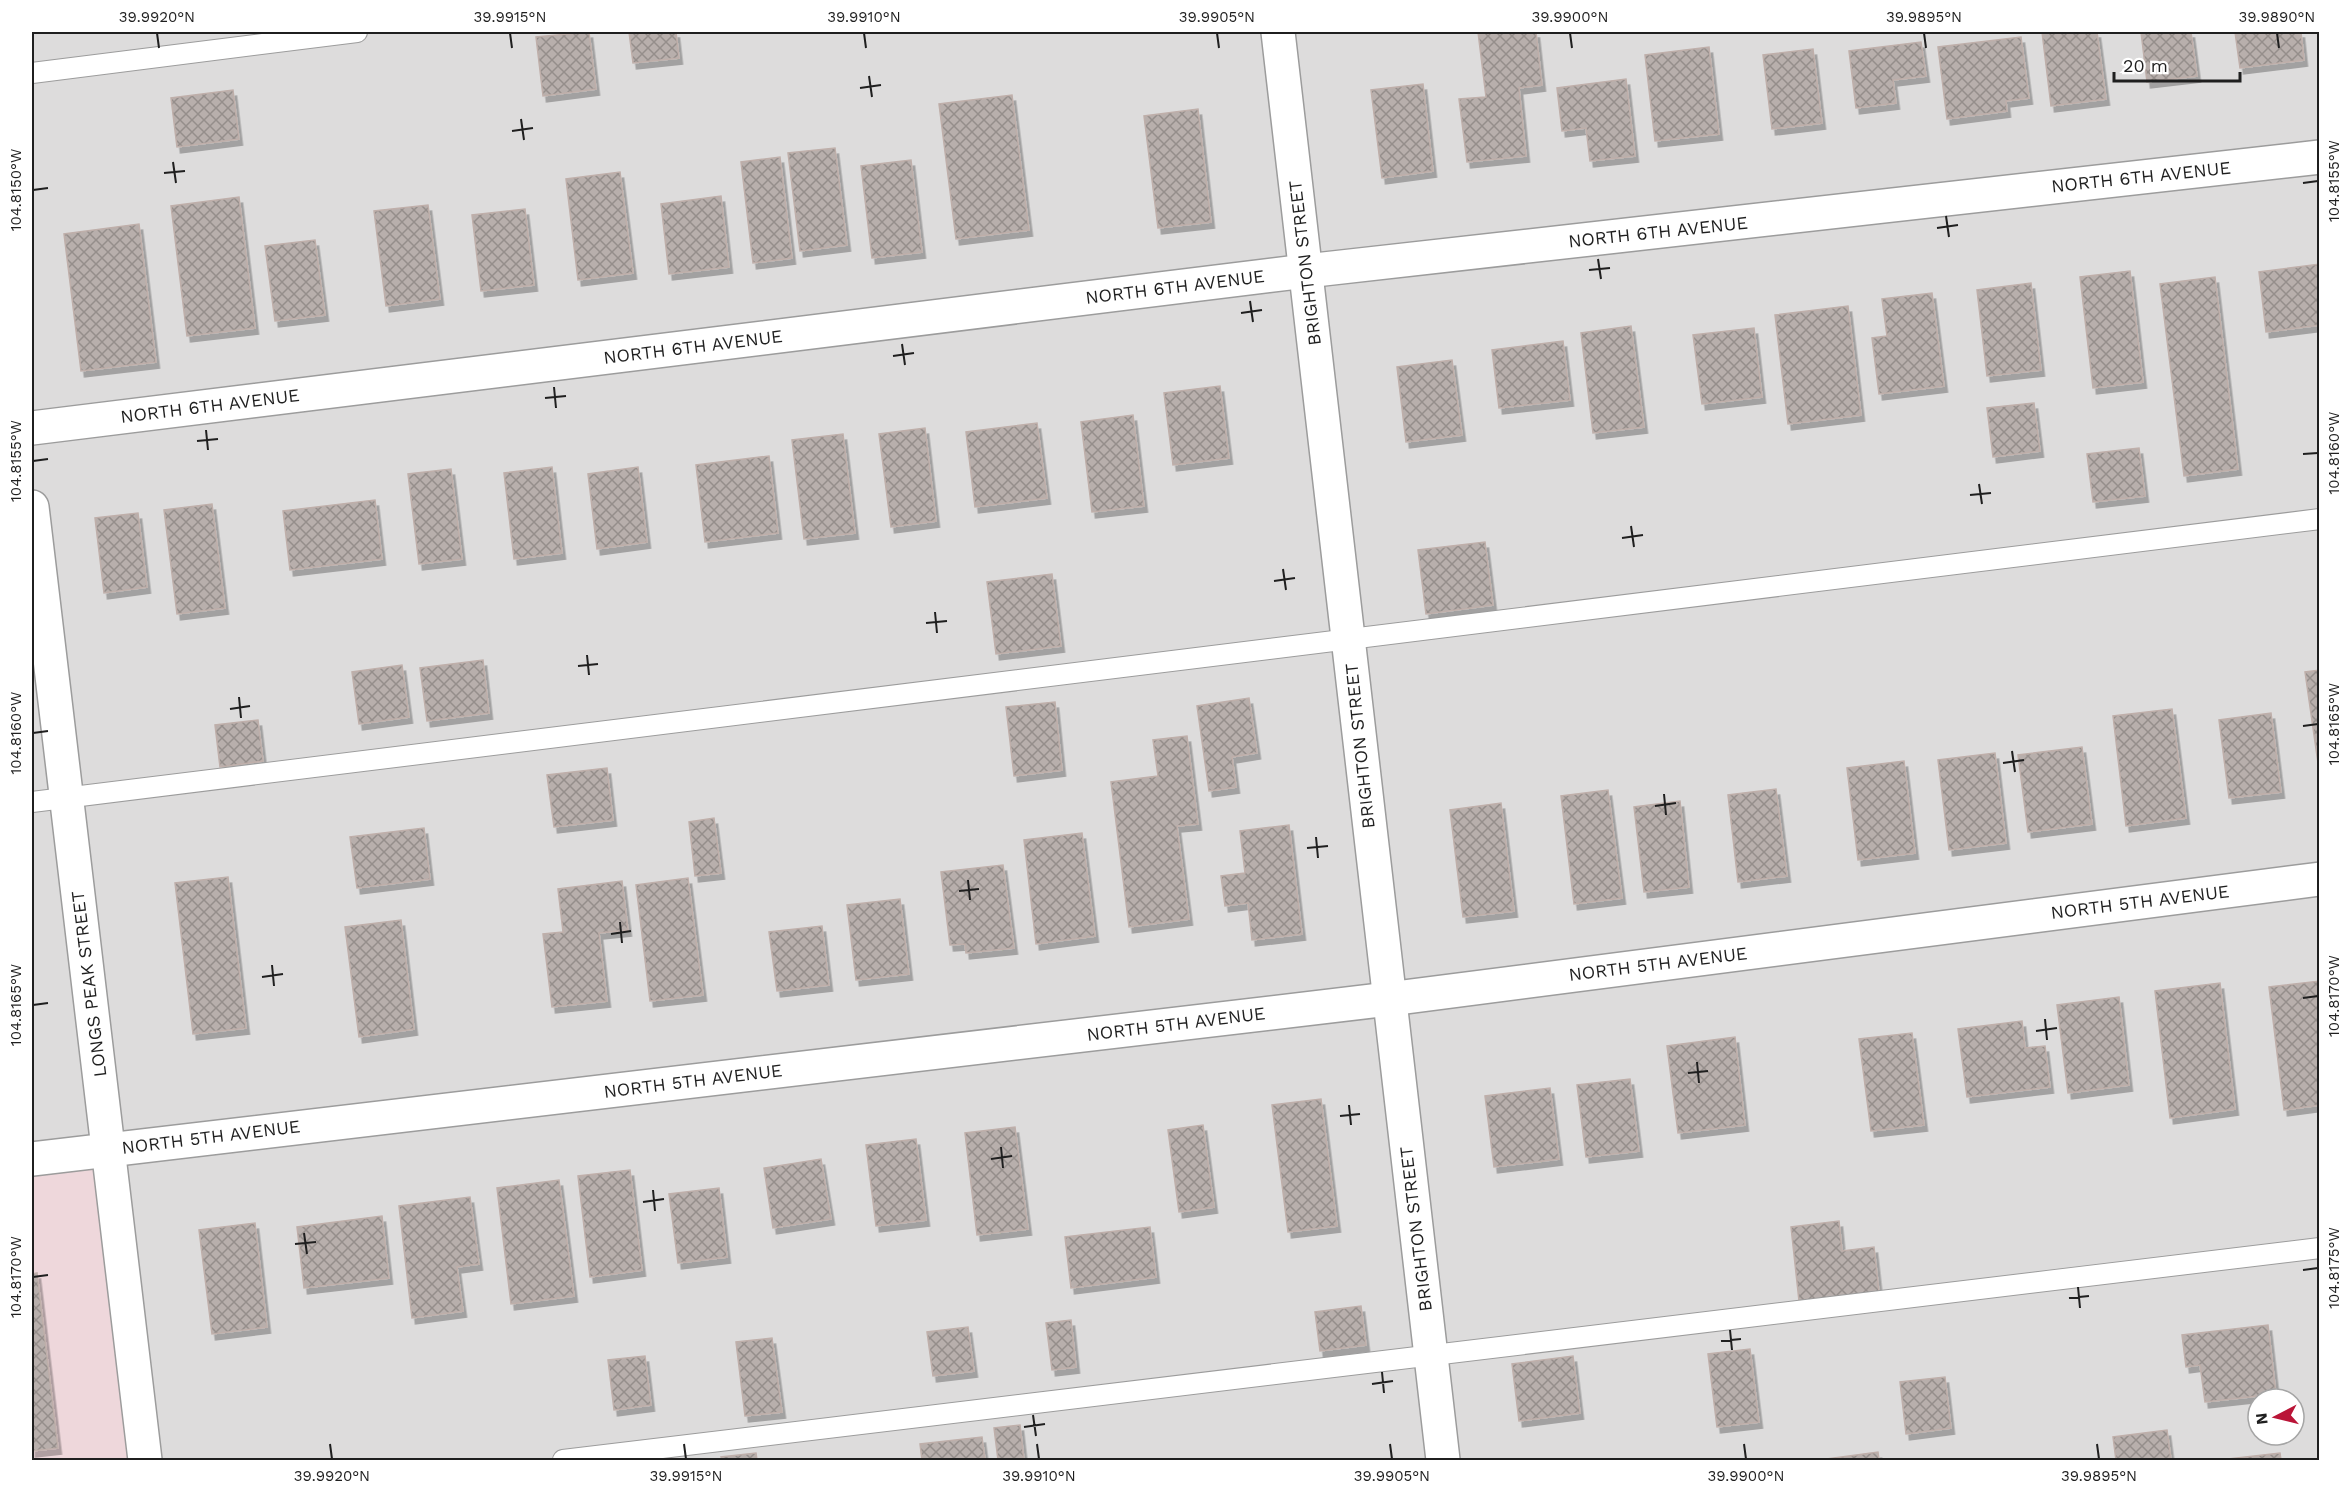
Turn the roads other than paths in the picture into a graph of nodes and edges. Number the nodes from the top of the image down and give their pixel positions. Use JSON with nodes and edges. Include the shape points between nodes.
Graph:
{"nodes":[{"id":1,"x":357,"y":32,"type":"edge"},
{"id":2,"x":1278,"y":32,"type":"edge"},
{"id":3,"x":32,"y":73,"type":"edge"},
{"id":4,"x":2319,"y":157,"type":"edge"},
{"id":5,"x":1306,"y":271,"type":"junction"},
{"id":6,"x":32,"y":428,"type":"edge"},
{"id":7,"x":32,"y":507,"type":"edge"},
{"id":8,"x":2319,"y":519,"type":"edge"},
{"id":9,"x":1348,"y":639,"type":"junction"},
{"id":10,"x":67,"y":797,"type":"junction"},
{"id":11,"x":32,"y":802,"type":"edge"},
{"id":12,"x":2319,"y":879,"type":"edge"},
{"id":13,"x":1389,"y":999,"type":"junction"},
{"id":14,"x":109,"y":1149,"type":"junction"},
{"id":15,"x":32,"y":1159,"type":"edge"},
{"id":16,"x":2319,"y":1248,"type":"edge"},
{"id":17,"x":1431,"y":1356,"type":"junction"},
{"id":18,"x":146,"y":1461,"type":"edge"},
{"id":19,"x":563,"y":1461,"type":"edge"},
{"id":20,"x":1443,"y":1461,"type":"edge"}],
"edges":[{"from":1,"to":3,"type":"lane"},
{"from":2,"to":5,"type":"street","name":"BRIGHTON STREET"},
{"from":4,"to":5,"type":"street","name":"NORTH 6TH AVENUE"},
{"from":5,"to":6,"type":"street","name":"NORTH 6TH AVENUE"},
{"from":5,"to":9,"type":"street","name":"BRIGHTON STREET"},
{"from":7,"to":10,"type":"street","name":"LONGS PEAK STREET"},
{"from":8,"to":9,"type":"lane"},
{"from":9,"to":10,"type":"lane"},
{"from":9,"to":13,"type":"street","name":"BRIGHTON STREET"},
{"from":10,"to":11,"type":"lane"},
{"from":10,"to":14,"type":"street","name":"LONGS PEAK STREET"},
{"from":12,"to":13,"type":"street","name":"NORTH 5TH AVENUE"},
{"from":13,"to":14,"type":"street","name":"NORTH 5TH AVENUE"},
{"from":13,"to":17,"type":"street","name":"BRIGHTON STREET"},
{"from":14,"to":15,"type":"street","name":"NORTH 5TH AVENUE"},
{"from":14,"to":18,"type":"street","name":"LONGS PEAK STREET"},
{"from":16,"to":17,"type":"lane"},
{"from":17,"to":19,"type":"lane"},
{"from":17,"to":20,"type":"street","name":"BRIGHTON STREET"}]}
